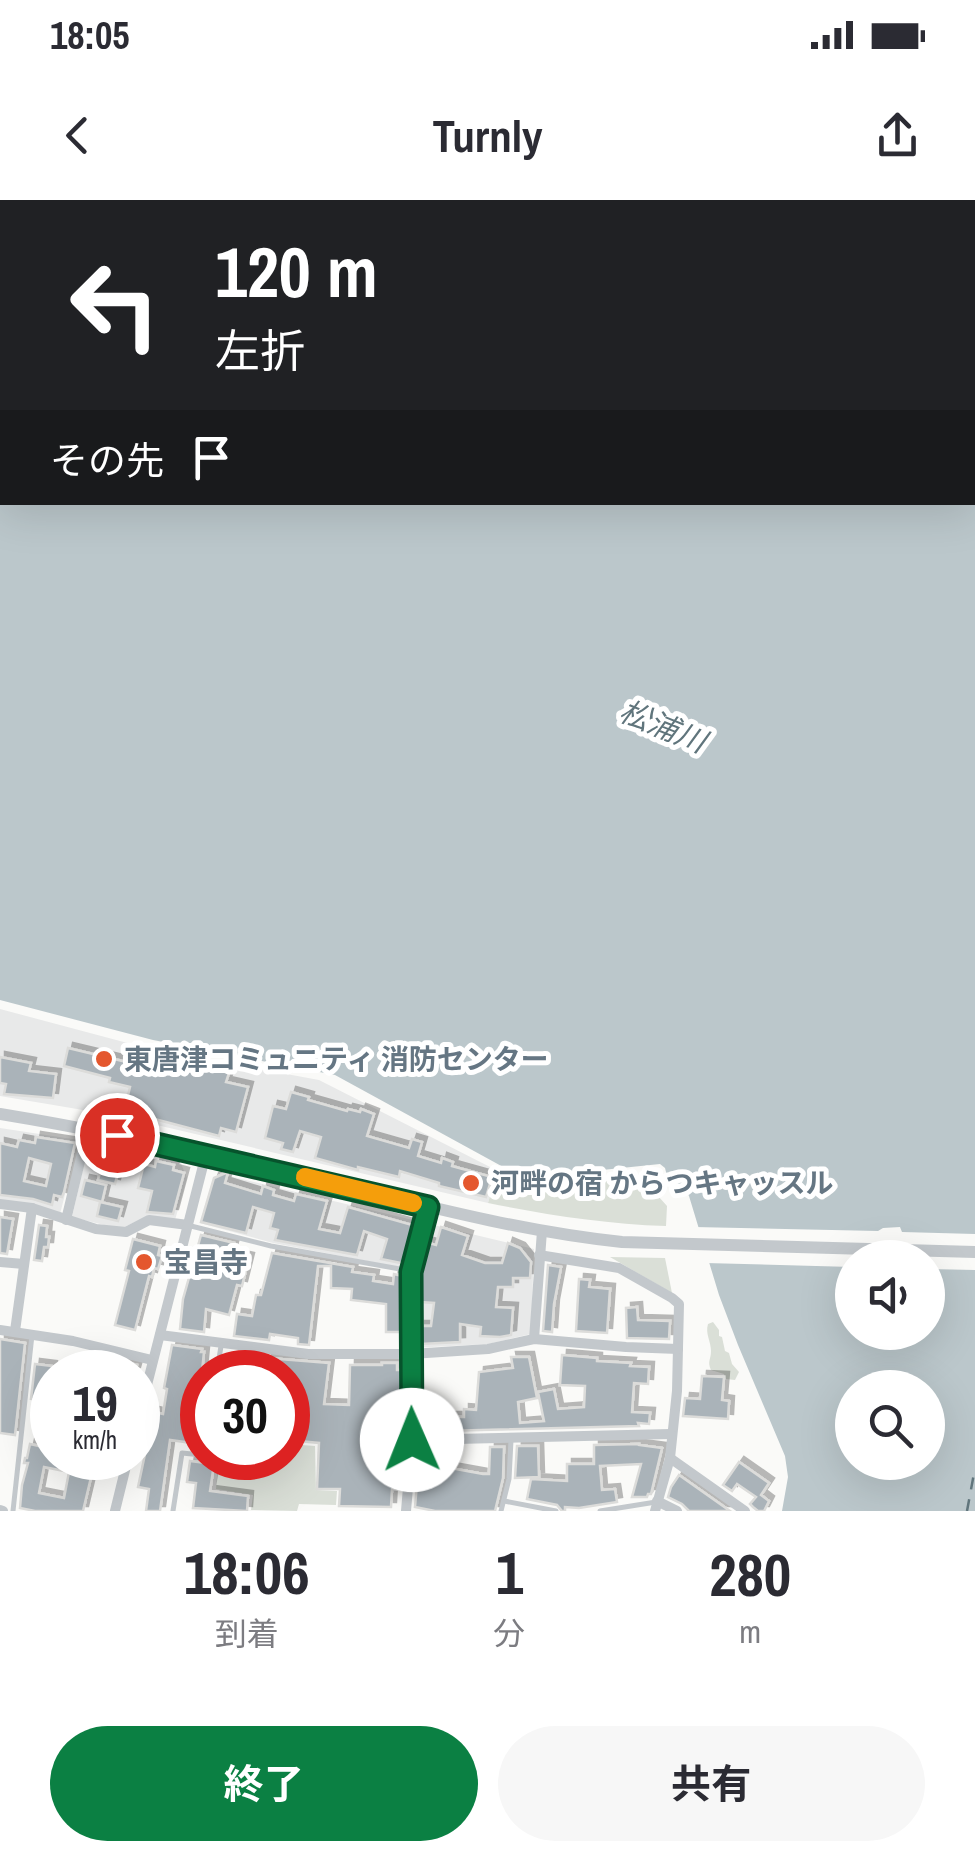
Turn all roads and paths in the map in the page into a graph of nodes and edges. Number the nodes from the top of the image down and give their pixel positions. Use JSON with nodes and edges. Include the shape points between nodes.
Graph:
{"nodes":[{"id":1,"x":0,"y":1114,"type":"edge"},
{"id":2,"x":88,"y":1128,"type":"junction"},
{"id":3,"x":206,"y":1154,"type":"junction"},
{"id":4,"x":0,"y":1204,"type":"edge"},
{"id":5,"x":428,"y":1207,"type":"junction"},
{"id":6,"x":32,"y":1208,"type":"junction"},
{"id":7,"x":66,"y":1220,"type":"junction"},
{"id":8,"x":188,"y":1225,"type":"junction"},
{"id":9,"x":542,"y":1231,"type":"junction"},
{"id":10,"x":975,"y":1252,"type":"edge"},
{"id":11,"x":540,"y":1255,"type":"junction"},
{"id":12,"x":0,"y":1262,"type":"edge"},
{"id":13,"x":24,"y":1264,"type":"junction"},
{"id":14,"x":411,"y":1272,"type":"junction"},
{"id":15,"x":0,"y":1330,"type":"edge"},
{"id":16,"x":15,"y":1331,"type":"junction"},
{"id":17,"x":32,"y":1334,"type":"junction"},
{"id":18,"x":160,"y":1335,"type":"junction"},
{"id":19,"x":534,"y":1339,"type":"junction"},
{"id":20,"x":221,"y":1343,"type":"junction"},
{"id":21,"x":678,"y":1349,"type":"junction"},
{"id":22,"x":110,"y":1350,"type":"edge"},
{"id":23,"x":155,"y":1350,"type":"edge"},
{"id":24,"x":220,"y":1350,"type":"edge"},
{"id":25,"x":410,"y":1354,"type":"junction"},
{"id":26,"x":671,"y":1434,"type":"junction"},
{"id":27,"x":512,"y":1437,"type":"junction"},
{"id":28,"x":412,"y":1440,"type":"junction"},
{"id":29,"x":670,"y":1458,"type":"junction"},
{"id":30,"x":180,"y":1468,"type":"edge"},
{"id":31,"x":123,"y":1480,"type":"edge"},
{"id":32,"x":504,"y":1501,"type":"junction"},
{"id":33,"x":656,"y":1506,"type":"edge"},
{"id":34,"x":13,"y":1511,"type":"edge"},
{"id":35,"x":115,"y":1511,"type":"edge"},
{"id":36,"x":174,"y":1511,"type":"edge"},
{"id":37,"x":406,"y":1511,"type":"edge"},
{"id":38,"x":501,"y":1511,"type":"edge"},
{"id":39,"x":556,"y":1511,"type":"edge"},
{"id":40,"x":600,"y":1511,"type":"edge"},
{"id":41,"x":677,"y":1511,"type":"edge"},
{"id":42,"x":745,"y":1511,"type":"edge"}],
"edges":[{"from":1,"to":2,"type":"street"},
{"from":2,"to":3,"type":"street"},
{"from":2,"to":7,"type":"street"},
{"from":3,"to":5,"type":"street"},
{"from":3,"to":8,"type":"street"},
{"from":4,"to":6,"type":"street"},
{"from":5,"to":9,"type":"street"},
{"from":5,"to":14,"type":"lane"},
{"from":6,"to":7,"type":"street"},
{"from":6,"to":13,"type":"street"},
{"from":7,"to":8,"type":"street","via":[[126,1232],[149,1220]]},
{"from":8,"to":14,"type":"lane"},
{"from":8,"to":18,"type":"street"},
{"from":9,"to":10,"type":"street","via":[[622,1242]]},
{"from":9,"to":11,"type":"street"},
{"from":11,"to":19,"type":"street"},
{"from":11,"to":21,"type":"street","via":[[619,1268],[672,1298],[679,1304]]},
{"from":12,"to":13,"type":"street"},
{"from":13,"to":16,"type":"street"},
{"from":14,"to":25,"type":"street"},
{"from":15,"to":16,"type":"street"},
{"from":16,"to":17,"type":"street"},
{"from":17,"to":22,"type":"street"},
{"from":17,"to":34,"type":"lane"},
{"from":18,"to":20,"type":"street"},
{"from":18,"to":23,"type":"street"},
{"from":19,"to":21,"type":"street"},
{"from":19,"to":25,"type":"street"},
{"from":20,"to":24,"type":"lane"},
{"from":20,"to":25,"type":"street","via":[[308,1354]]},
{"from":21,"to":26,"type":"street"},
{"from":25,"to":28,"type":"street"},
{"from":26,"to":27,"type":"street"},
{"from":26,"to":29,"type":"street"},
{"from":27,"to":28,"type":"street"},
{"from":27,"to":32,"type":"lane"},
{"from":28,"to":37,"type":"street"},
{"from":29,"to":33,"type":"street"},
{"from":29,"to":42,"type":"street"},
{"from":30,"to":36,"type":"lane"},
{"from":31,"to":35,"type":"street"},
{"from":32,"to":38,"type":"lane"},
{"from":32,"to":39,"type":"lane"},
{"from":33,"to":40,"type":"lane"},
{"from":33,"to":41,"type":"street"}]}
